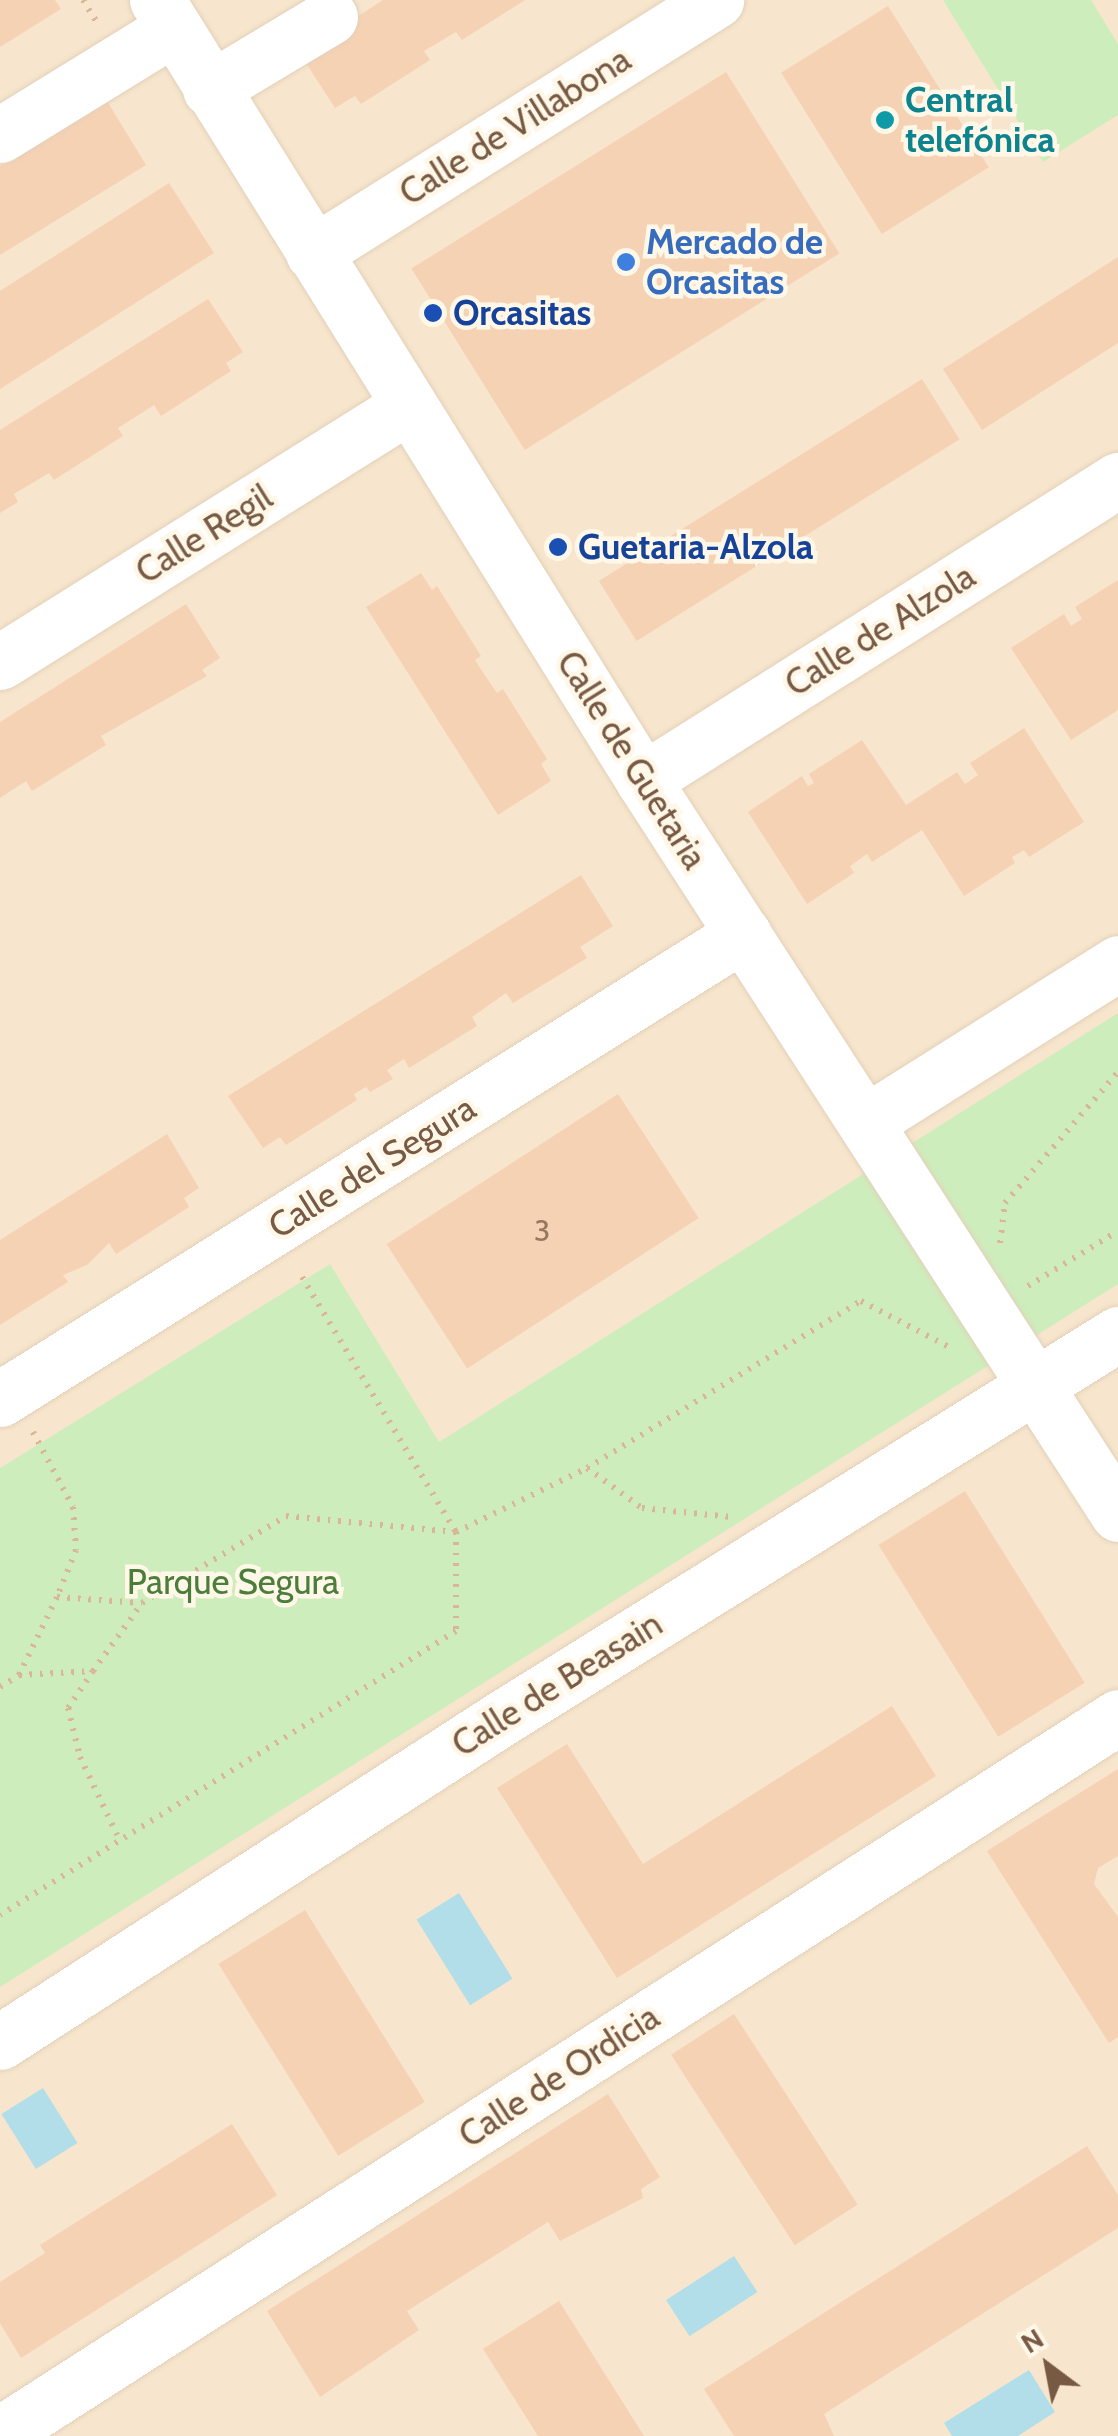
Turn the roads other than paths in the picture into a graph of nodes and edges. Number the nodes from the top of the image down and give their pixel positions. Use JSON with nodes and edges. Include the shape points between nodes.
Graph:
{"nodes":[{"id":1,"x":716,"y":0,"type":"edge"},
{"id":2,"x":166,"y":14,"type":"edge"},
{"id":3,"x":330,"y":17,"type":"dead end"},
{"id":4,"x":210,"y":89,"type":"junction"},
{"id":5,"x":0,"y":136,"type":"edge"},
{"id":6,"x":314,"y":253,"type":"junction"},
{"id":7,"x":408,"y":406,"type":"junction"},
{"id":8,"x":1118,"y":480,"type":"edge"},
{"id":9,"x":0,"y":662,"type":"edge"},
{"id":10,"x":642,"y":780,"type":"junction"},
{"id":11,"x":743,"y":934,"type":"junction"},
{"id":12,"x":1118,"y":962,"type":"edge"},
{"id":13,"x":866,"y":1122,"type":"junction"},
{"id":14,"x":1118,"y":1334,"type":"edge"},
{"id":15,"x":1036,"y":1386,"type":"junction"},
{"id":16,"x":4,"y":1396,"type":"edge"},
{"id":17,"x":1118,"y":1514,"type":"edge"},
{"id":18,"x":1118,"y":1717,"type":"edge"},
{"id":19,"x":0,"y":2042,"type":"edge"},
{"id":20,"x":0,"y":2434,"type":"edge"}],
"edges":[{"from":1,"to":6,"type":"street","name":"Calle de Villabona"},
{"from":2,"to":4,"type":"street","name":"Calle de Guetaria"},
{"from":2,"to":5,"type":"street"},
{"from":3,"to":4,"type":"street"},
{"from":4,"to":6,"type":"street","name":"Calle de Guetaria"},
{"from":6,"to":7,"type":"street","name":"Calle de Guetaria"},
{"from":7,"to":9,"type":"street","name":"Calle Regil"},
{"from":7,"to":10,"type":"street","name":"Calle de Guetaria"},
{"from":8,"to":10,"type":"street","name":"Calle de Alzola"},
{"from":10,"to":11,"type":"street","name":"Calle de Guetaria"},
{"from":11,"to":13,"type":"street","name":"Calle de Guetaria"},
{"from":11,"to":16,"type":"street","name":"Calle del Segura"},
{"from":12,"to":13,"type":"street"},
{"from":13,"to":15,"type":"street","name":"Calle de Guetaria"},
{"from":14,"to":15,"type":"street","name":"Calle de Beasain"},
{"from":15,"to":17,"type":"street","name":"Calle de Guetaria"},
{"from":15,"to":19,"type":"street","name":"Calle de Beasain","via":[[502,1718]]},
{"from":18,"to":20,"type":"street","name":"Calle de Ordicia"}]}
